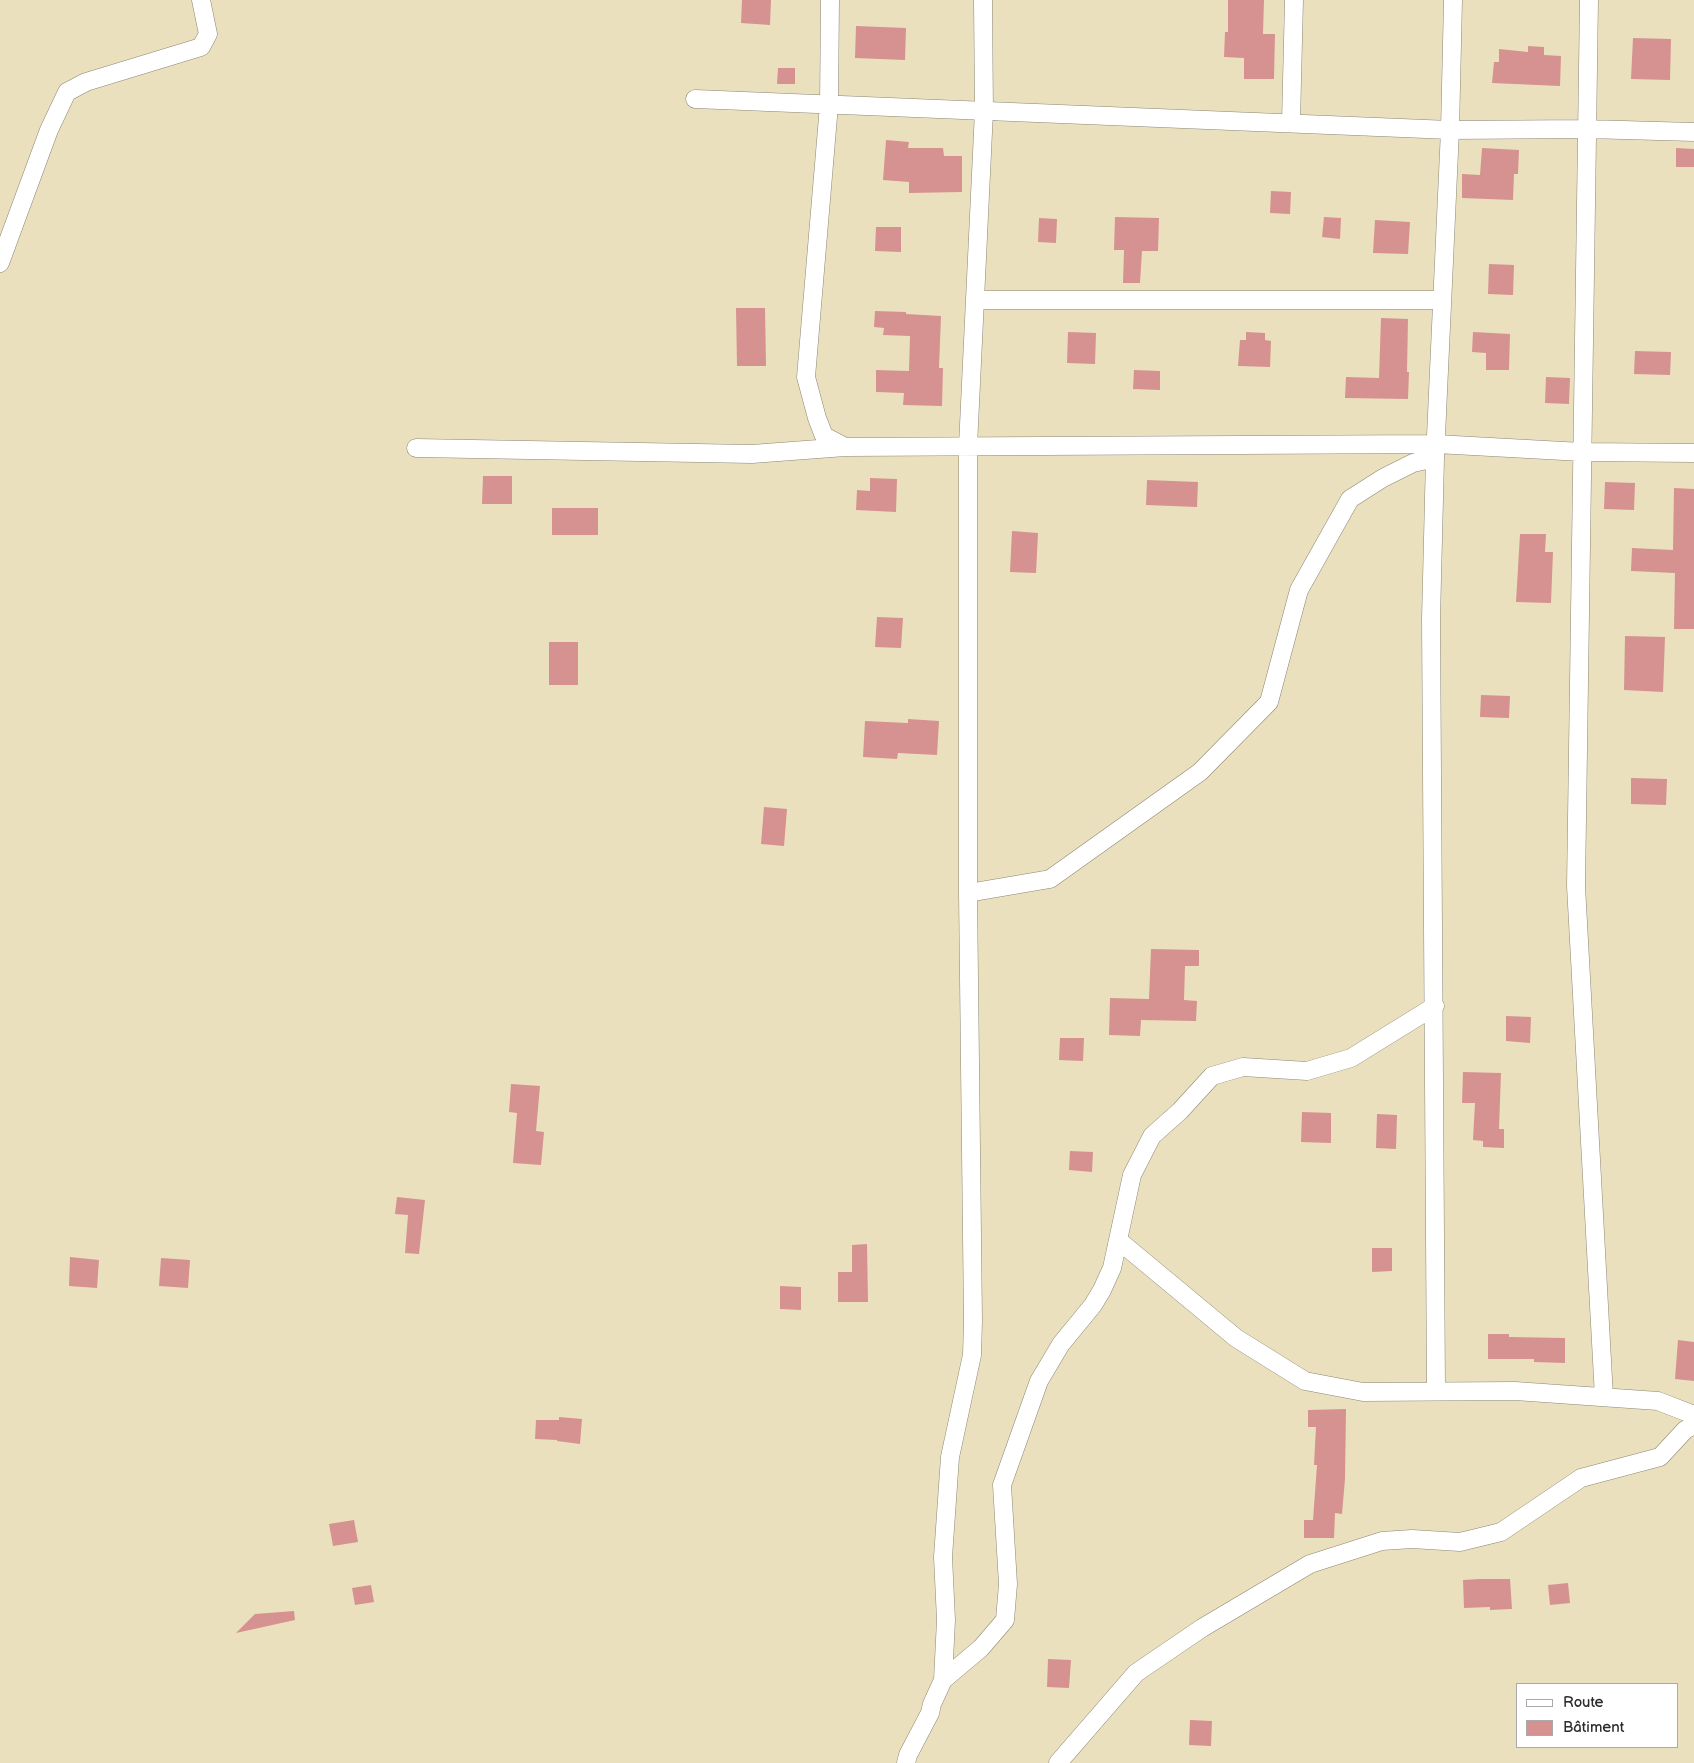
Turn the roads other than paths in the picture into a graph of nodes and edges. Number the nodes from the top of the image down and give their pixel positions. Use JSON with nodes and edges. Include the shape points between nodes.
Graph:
{"nodes":[{"id":1,"x":201,"y":0,"type":"edge"},
{"id":2,"x":830,"y":0,"type":"edge"},
{"id":3,"x":983,"y":0,"type":"edge"},
{"id":4,"x":1294,"y":0,"type":"edge"},
{"id":5,"x":1453,"y":0,"type":"edge"},
{"id":6,"x":1588,"y":0,"type":"edge"},
{"id":7,"x":695,"y":99,"type":"dead end"},
{"id":8,"x":829,"y":105,"type":"junction"},
{"id":9,"x":984,"y":111,"type":"junction"},
{"id":10,"x":1291,"y":122,"type":"junction"},
{"id":11,"x":1586,"y":129,"type":"junction"},
{"id":12,"x":1450,"y":130,"type":"junction"},
{"id":13,"x":1694,"y":132,"type":"edge"},
{"id":14,"x":0,"y":263,"type":"edge"},
{"id":15,"x":975,"y":300,"type":"junction"},
{"id":16,"x":1442,"y":300,"type":"junction"},
{"id":17,"x":968,"y":446,"type":"junction"},
{"id":18,"x":845,"y":447,"type":"junction"},
{"id":19,"x":416,"y":448,"type":"dead end"},
{"id":20,"x":1436,"y":451,"type":"junction"},
{"id":21,"x":1582,"y":452,"type":"junction"},
{"id":22,"x":1694,"y":454,"type":"edge"},
{"id":23,"x":968,"y":893,"type":"junction"},
{"id":24,"x":1435,"y":1006,"type":"junction"},
{"id":25,"x":1118,"y":1240,"type":"junction"},
{"id":26,"x":1436,"y":1391,"type":"junction"},
{"id":27,"x":1604,"y":1397,"type":"junction"},
{"id":28,"x":1694,"y":1415,"type":"edge"},
{"id":29,"x":1694,"y":1425,"type":"edge"},
{"id":30,"x":943,"y":1680,"type":"junction"},
{"id":31,"x":905,"y":1760,"type":"edge"},
{"id":32,"x":1058,"y":1763,"type":"edge"}],
"edges":[{"from":1,"to":14,"type":"street","via":[[208,34],[200,47],[86,82],[67,92],[49,130]]},
{"from":2,"to":8,"type":"street"},
{"from":3,"to":9,"type":"street"},
{"from":4,"to":10,"type":"street"},
{"from":5,"to":12,"type":"street"},
{"from":6,"to":11,"type":"street"},
{"from":7,"to":8,"type":"street"},
{"from":8,"to":9,"type":"street"},
{"from":8,"to":18,"type":"street","via":[[806,377],[824,436]]},
{"from":9,"to":10,"type":"street"},
{"from":9,"to":15,"type":"street"},
{"from":10,"to":12,"type":"street"},
{"from":11,"to":12,"type":"street"},
{"from":11,"to":13,"type":"street"},
{"from":11,"to":21,"type":"street"},
{"from":12,"to":16,"type":"street"},
{"from":15,"to":16,"type":"street"},
{"from":15,"to":17,"type":"street"},
{"from":16,"to":20,"type":"street"},
{"from":17,"to":18,"type":"street"},
{"from":17,"to":20,"type":"street"},
{"from":17,"to":23,"type":"street"},
{"from":18,"to":19,"type":"street","via":[[752,454]]},
{"from":20,"to":21,"type":"street"},
{"from":20,"to":23,"type":"street","via":[[1350,499],[1300,590],[1269,702],[1200,772],[1050,879]]},
{"from":20,"to":24,"type":"street","via":[[1431,619]]},
{"from":21,"to":22,"type":"street"},
{"from":21,"to":27,"type":"street","via":[[1576,886]]},
{"from":23,"to":30,"type":"street","via":[[972,1355],[950,1457],[943,1557],[946,1620]]},
{"from":24,"to":25,"type":"street","via":[[1351,1058],[1307,1071],[1242,1067],[1212,1076],[1152,1136],[1132,1175]]},
{"from":24,"to":26,"type":"street"},
{"from":25,"to":26,"type":"street","via":[[1236,1338],[1305,1381],[1363,1392]]},
{"from":25,"to":30,"type":"street","via":[[1112,1268],[1102,1290],[1039,1381],[1002,1485],[1008,1584],[1005,1620],[981,1648]]},
{"from":26,"to":27,"type":"street","via":[[1515,1391]]},
{"from":27,"to":28,"type":"street","via":[[1658,1401]]},
{"from":29,"to":32,"type":"street","via":[[1685,1430],[1660,1457],[1581,1478],[1500,1532],[1460,1542],[1412,1539],[1382,1542],[1310,1564],[1202,1628],[1136,1674]]},
{"from":30,"to":31,"type":"street"}]}
